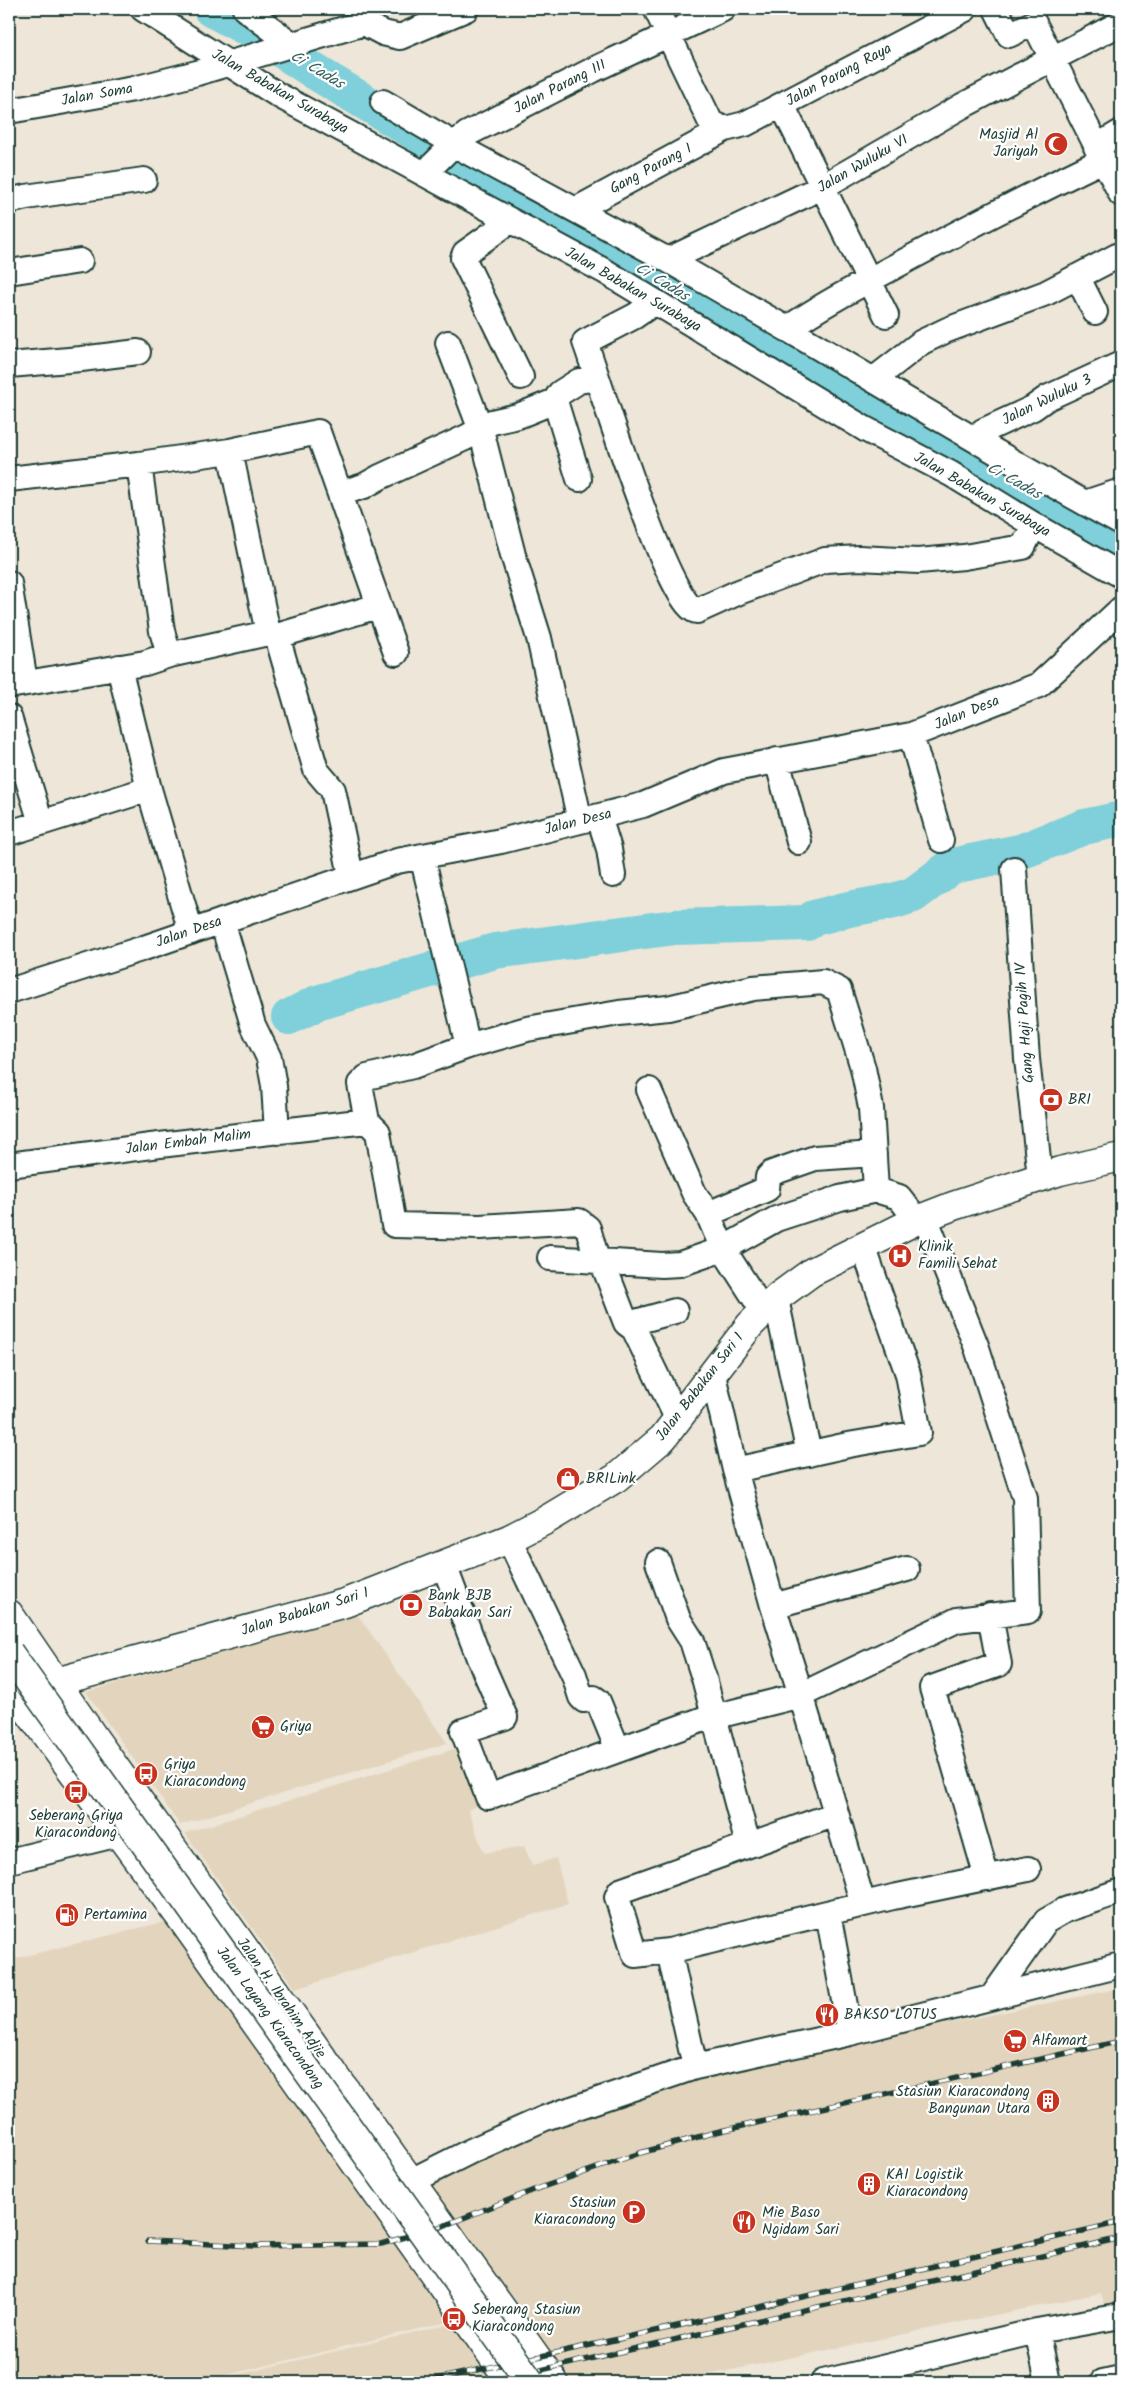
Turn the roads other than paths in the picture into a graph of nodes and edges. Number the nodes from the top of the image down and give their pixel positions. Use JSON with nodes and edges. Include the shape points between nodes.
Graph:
{"nodes":[{"id":1,"x":143,"y":9,"type":"edge"},
{"id":2,"x":245,"y":9,"type":"edge"},
{"id":3,"x":466,"y":9,"type":"edge"},
{"id":4,"x":656,"y":9,"type":"edge"},
{"id":5,"x":723,"y":9,"type":"edge"},
{"id":6,"x":965,"y":9,"type":"edge"},
{"id":7,"x":996,"y":9,"type":"edge"},
{"id":8,"x":360,"y":16,"type":"edge"},
{"id":9,"x":1121,"y":23,"type":"edge"},
{"id":10,"x":669,"y":34,"type":"junction"},
{"id":11,"x":292,"y":46,"type":"junction"},
{"id":12,"x":1053,"y":59,"type":"junction"},
{"id":13,"x":230,"y":64,"type":"junction"},
{"id":14,"x":383,"y":102,"type":"dead end"},
{"id":15,"x":782,"y":105,"type":"junction"},
{"id":16,"x":9,"y":111,"type":"edge"},
{"id":17,"x":718,"y":126,"type":"junction"},
{"id":18,"x":1121,"y":132,"type":"edge"},
{"id":19,"x":1100,"y":153,"type":"junction"},
{"id":20,"x":441,"y":157,"type":"junction"},
{"id":21,"x":144,"y":180,"type":"dead end"},
{"id":22,"x":822,"y":188,"type":"junction"},
{"id":23,"x":1121,"y":194,"type":"edge"},
{"id":24,"x":9,"y":202,"type":"edge"},
{"id":25,"x":577,"y":209,"type":"junction"},
{"id":26,"x":510,"y":221,"type":"junction"},
{"id":27,"x":1121,"y":254,"type":"edge"},
{"id":28,"x":668,"y":260,"type":"junction"},
{"id":29,"x":80,"y":261,"type":"dead end"},
{"id":30,"x":9,"y":272,"type":"edge"},
{"id":31,"x":1078,"y":278,"type":"junction"},
{"id":32,"x":867,"y":281,"type":"junction"},
{"id":33,"x":655,"y":302,"type":"junction"},
{"id":34,"x":1095,"y":312,"type":"dead end"},
{"id":35,"x":886,"y":315,"type":"dead end"},
{"id":36,"x":786,"y":330,"type":"junction"},
{"id":37,"x":448,"y":344,"type":"dead end"},
{"id":38,"x":138,"y":352,"type":"dead end"},
{"id":39,"x":1121,"y":364,"type":"edge"},
{"id":40,"x":9,"y":365,"type":"edge"},
{"id":41,"x":521,"y":378,"type":"dead end"},
{"id":42,"x":597,"y":378,"type":"junction"},
{"id":43,"x":873,"y":380,"type":"junction"},
{"id":44,"x":555,"y":401,"type":"junction"},
{"id":45,"x":481,"y":430,"type":"junction"},
{"id":46,"x":976,"y":439,"type":"junction"},
{"id":47,"x":230,"y":451,"type":"junction"},
{"id":48,"x":139,"y":464,"type":"junction"},
{"id":49,"x":9,"y":479,"type":"edge"},
{"id":50,"x":579,"y":479,"type":"dead end"},
{"id":51,"x":1121,"y":491,"type":"edge"},
{"id":52,"x":340,"y":493,"type":"junction"},
{"id":53,"x":1085,"y":503,"type":"junction"},
{"id":54,"x":1121,"y":523,"type":"edge"},
{"id":55,"x":1034,"y":525,"type":"junction"},
{"id":56,"x":1121,"y":575,"type":"edge"},
{"id":57,"x":9,"y":583,"type":"edge"},
{"id":58,"x":378,"y":606,"type":"junction"},
{"id":59,"x":1121,"y":609,"type":"edge"},
{"id":60,"x":273,"y":634,"type":"junction"},
{"id":61,"x":396,"y":653,"type":"dead end"},
{"id":62,"x":169,"y":655,"type":"junction"},
{"id":63,"x":119,"y":667,"type":"junction"},
{"id":64,"x":17,"y":684,"type":"edge"},
{"id":65,"x":9,"y":717,"type":"edge"},
{"id":66,"x":912,"y":734,"type":"junction"},
{"id":67,"x":14,"y":754,"type":"edge"},
{"id":68,"x":777,"y":760,"type":"junction"},
{"id":69,"x":149,"y":789,"type":"junction"},
{"id":70,"x":589,"y":819,"type":"junction"},
{"id":71,"x":41,"y":823,"type":"junction"},
{"id":72,"x":9,"y":833,"type":"edge"},
{"id":73,"x":940,"y":840,"type":"dead end"},
{"id":74,"x":799,"y":842,"type":"dead end"},
{"id":75,"x":422,"y":856,"type":"junction"},
{"id":76,"x":1014,"y":869,"type":"dead end"},
{"id":77,"x":351,"y":875,"type":"junction"},
{"id":78,"x":613,"y":875,"type":"dead end"},
{"id":79,"x":222,"y":921,"type":"junction"},
{"id":80,"x":191,"y":932,"type":"junction"},
{"id":81,"x":9,"y":991,"type":"edge"},
{"id":82,"x":468,"y":1046,"type":"junction"},
{"id":83,"x":649,"y":1090,"type":"dead end"},
{"id":84,"x":367,"y":1121,"type":"junction"},
{"id":85,"x":277,"y":1132,"type":"junction"},
{"id":86,"x":874,"y":1154,"type":"junction"},
{"id":87,"x":1121,"y":1157,"type":"edge"},
{"id":88,"x":9,"y":1165,"type":"edge"},
{"id":89,"x":1040,"y":1177,"type":"junction"},
{"id":90,"x":876,"y":1190,"type":"junction"},
{"id":91,"x":708,"y":1214,"type":"junction"},
{"id":92,"x":921,"y":1219,"type":"junction"},
{"id":93,"x":863,"y":1246,"type":"junction"},
{"id":94,"x":723,"y":1249,"type":"junction"},
{"id":95,"x":550,"y":1258,"type":"dead end"},
{"id":96,"x":600,"y":1261,"type":"junction"},
{"id":97,"x":769,"y":1305,"type":"junction"},
{"id":98,"x":676,"y":1310,"type":"dead end"},
{"id":99,"x":628,"y":1324,"type":"junction"},
{"id":100,"x":713,"y":1375,"type":"junction"},
{"id":101,"x":678,"y":1420,"type":"junction"},
{"id":102,"x":809,"y":1454,"type":"junction"},
{"id":103,"x":735,"y":1470,"type":"junction"},
{"id":104,"x":509,"y":1539,"type":"junction"},
{"id":105,"x":658,"y":1562,"type":"dead end"},
{"id":106,"x":444,"y":1565,"type":"junction"},
{"id":107,"x":907,"y":1569,"type":"dead end"},
{"id":108,"x":772,"y":1606,"type":"junction"},
{"id":109,"x":9,"y":1614,"type":"edge"},
{"id":110,"x":990,"y":1615,"type":"junction"},
{"id":111,"x":9,"y":1653,"type":"edge"},
{"id":112,"x":56,"y":1682,"type":"junction"},
{"id":113,"x":802,"y":1694,"type":"junction"},
{"id":114,"x":16,"y":1695,"type":"edge"},
{"id":115,"x":716,"y":1716,"type":"junction"},
{"id":116,"x":618,"y":1750,"type":"junction"},
{"id":117,"x":836,"y":1814,"type":"junction"},
{"id":118,"x":119,"y":1834,"type":"junction"},
{"id":119,"x":748,"y":1845,"type":"junction"},
{"id":120,"x":9,"y":1861,"type":"edge"},
{"id":121,"x":1028,"y":1869,"type":"dead end"},
{"id":122,"x":987,"y":1878,"type":"junction"},
{"id":123,"x":1121,"y":1891,"type":"edge"},
{"id":124,"x":864,"y":1904,"type":"junction"},
{"id":125,"x":828,"y":1912,"type":"junction"},
{"id":126,"x":669,"y":1950,"type":"junction"},
{"id":127,"x":255,"y":1961,"type":"junction"},
{"id":128,"x":1121,"y":1965,"type":"edge"},
{"id":129,"x":226,"y":1982,"type":"junction"},
{"id":130,"x":992,"y":1997,"type":"junction"},
{"id":131,"x":850,"y":2033,"type":"junction"},
{"id":132,"x":695,"y":2067,"type":"junction"},
{"id":133,"x":411,"y":2181,"type":"junction"},
{"id":134,"x":461,"y":2250,"type":"junction"},
{"id":135,"x":430,"y":2270,"type":"junction"},
{"id":136,"x":1121,"y":2316,"type":"edge"},
{"id":137,"x":1037,"y":2331,"type":"junction"},
{"id":138,"x":1121,"y":2378,"type":"edge"},
{"id":139,"x":510,"y":2382,"type":"edge"},
{"id":140,"x":530,"y":2382,"type":"edge"},
{"id":141,"x":554,"y":2382,"type":"edge"},
{"id":142,"x":823,"y":2382,"type":"edge"},
{"id":143,"x":1048,"y":2382,"type":"edge"},
{"id":144,"x":1103,"y":2382,"type":"edge"}],
"edges":[{"from":1,"to":13,"type":"street","name":"Jalan Babakan Surabaya"},
{"from":2,"to":11,"type":"street"},
{"from":3,"to":8,"type":"street","via":[[400,37],[384,33]]},
{"from":4,"to":10,"type":"street"},
{"from":5,"to":10,"type":"street","name":"Jalan Parang III"},
{"from":6,"to":15,"type":"street","name":"Jalan Parang Raya"},
{"from":7,"to":12,"type":"street","via":[[1009,35],[1034,23]]},
{"from":8,"to":11,"type":"street","name":"Jalan Soma"},
{"from":9,"to":12,"type":"street","name":"Jalan Wuluku VI"},
{"from":10,"to":17,"type":"street"},
{"from":10,"to":20,"type":"street","name":"Jalan Parang III","via":[[467,134]]},
{"from":11,"to":13,"type":"street","name":"Jalan Soma"},
{"from":12,"to":19,"type":"street"},
{"from":12,"to":22,"type":"street","name":"Jalan Wuluku VI","via":[[962,106]]},
{"from":13,"to":16,"type":"street","name":"Jalan Soma","via":[[134,90]]},
{"from":13,"to":20,"type":"street","name":"Jalan Babakan Surabaya","via":[[278,95]]},
{"from":14,"to":20,"type":"street"},
{"from":15,"to":17,"type":"street","name":"Jalan Parang Raya","via":[[746,124]]},
{"from":15,"to":22,"type":"street"},
{"from":17,"to":25,"type":"street","name":"Gang Parang I"},
{"from":18,"to":19,"type":"street"},
{"from":19,"to":23,"type":"street"},
{"from":19,"to":32,"type":"street","via":[[1018,201]]},
{"from":20,"to":25,"type":"street"},
{"from":20,"to":26,"type":"street","name":"Jalan Babakan Surabaya"},
{"from":21,"to":24,"type":"street"},
{"from":22,"to":28,"type":"street","name":"Jalan Wuluku VI"},
{"from":22,"to":32,"type":"street"},
{"from":25,"to":28,"type":"street"},
{"from":26,"to":33,"type":"street","name":"Jalan Babakan Surabaya"},
{"from":26,"to":41,"type":"street","via":[[465,252],[463,258]]},
{"from":27,"to":31,"type":"street"},
{"from":28,"to":36,"type":"street"},
{"from":29,"to":30,"type":"street"},
{"from":31,"to":34,"type":"street"},
{"from":31,"to":43,"type":"street","via":[[1046,294],[922,342]]},
{"from":32,"to":35,"type":"street"},
{"from":32,"to":36,"type":"street"},
{"from":33,"to":42,"type":"street","via":[[635,316],[585,340]]},
{"from":33,"to":55,"type":"street","name":"Jalan Babakan Surabaya","via":[[865,429],[951,474]]},
{"from":36,"to":43,"type":"street"},
{"from":37,"to":45,"type":"street"},
{"from":38,"to":40,"type":"street"},
{"from":39,"to":46,"type":"street","name":"Jalan Wuluku 3","via":[[983,431]]},
{"from":42,"to":44,"type":"street","via":[[570,385]]},
{"from":42,"to":55,"type":"street","via":[[666,568],[686,605],[694,611],[826,560],[918,561],[1024,547]]},
{"from":43,"to":46,"type":"street"},
{"from":44,"to":45,"type":"street","via":[[518,416],[492,422]]},
{"from":44,"to":50,"type":"street"},
{"from":45,"to":52,"type":"street","via":[[364,486]]},
{"from":45,"to":70,"type":"street","via":[[513,555],[540,638]]},
{"from":46,"to":53,"type":"street"},
{"from":47,"to":48,"type":"street"},
{"from":47,"to":52,"type":"street","via":[[318,432],[327,465]]},
{"from":47,"to":60,"type":"street"},
{"from":48,"to":49,"type":"street"},
{"from":48,"to":62,"type":"street","via":[[162,631]]},
{"from":51,"to":53,"type":"street"},
{"from":52,"to":58,"type":"street"},
{"from":53,"to":54,"type":"street"},
{"from":55,"to":56,"type":"street","name":"Jalan Babakan Surabaya"},
{"from":57,"to":64,"type":"street"},
{"from":58,"to":60,"type":"street"},
{"from":58,"to":61,"type":"street"},
{"from":59,"to":66,"type":"street","name":"Jalan Desa","via":[[1039,685]]},
{"from":60,"to":62,"type":"street"},
{"from":60,"to":77,"type":"street","via":[[316,770],[333,790]]},
{"from":62,"to":63,"type":"street"},
{"from":63,"to":64,"type":"street"},
{"from":63,"to":69,"type":"street"},
{"from":65,"to":67,"type":"street"},
{"from":66,"to":68,"type":"street","name":"Jalan Desa"},
{"from":66,"to":73,"type":"street"},
{"from":67,"to":71,"type":"street"},
{"from":68,"to":70,"type":"street","name":"Jalan Desa","via":[[724,772],[643,805]]},
{"from":68,"to":74,"type":"street"},
{"from":69,"to":71,"type":"street"},
{"from":69,"to":80,"type":"street"},
{"from":70,"to":75,"type":"street","name":"Jalan Desa"},
{"from":70,"to":78,"type":"street","via":[[608,849]]},
{"from":71,"to":72,"type":"street"},
{"from":75,"to":77,"type":"street","name":"Jalan Desa"},
{"from":75,"to":82,"type":"street"},
{"from":76,"to":89,"type":"street","name":"Gang Haji Pagih IV","via":[[1027,1059]]},
{"from":77,"to":79,"type":"street","name":"Jalan Desa"},
{"from":79,"to":80,"type":"street","name":"Jalan Desa"},
{"from":79,"to":85,"type":"street","via":[[253,1025],[269,1058]]},
{"from":80,"to":81,"type":"street","name":"Jalan Desa"},
{"from":82,"to":84,"type":"street","via":[[413,1066],[367,1077],[360,1084]]},
{"from":82,"to":86,"type":"street","via":[[527,1029],[668,1008],[753,988],[823,982],[839,990],[863,1068],[871,1108]]},
{"from":83,"to":91,"type":"street","via":[[694,1193]]},
{"from":84,"to":85,"type":"street","name":"Jalan Embah Malim"},
{"from":84,"to":96,"type":"street","via":[[378,1132],[394,1225],[480,1227],[578,1221],[588,1228]]},
{"from":85,"to":88,"type":"street","name":"Jalan Embah Malim"},
{"from":86,"to":90,"type":"street"},
{"from":86,"to":91,"type":"street","via":[[815,1158],[772,1173],[768,1177],[767,1188],[762,1192]]},
{"from":87,"to":89,"type":"main road","name":"Jalan Babakan Sari 1"},
{"from":89,"to":92,"type":"main road","name":"Jalan Babakan Sari 1"},
{"from":90,"to":92,"type":"street","via":[[899,1198]]},
{"from":90,"to":94,"type":"street","via":[[776,1219]]},
{"from":91,"to":94,"type":"street"},
{"from":92,"to":93,"type":"main road","name":"Jalan Babakan Sari 1"},
{"from":92,"to":110,"type":"street","via":[[977,1348],[1025,1498],[1028,1611]]},
{"from":93,"to":97,"type":"main road","name":"Jalan Babakan Sari 1","via":[[812,1272]]},
{"from":93,"to":102,"type":"street","via":[[908,1374],[919,1432]]},
{"from":94,"to":96,"type":"street","via":[[680,1264]]},
{"from":94,"to":97,"type":"street"},
{"from":95,"to":96,"type":"street"},
{"from":96,"to":99,"type":"street"},
{"from":97,"to":100,"type":"main road","name":"Jalan Babakan Sari 1"},
{"from":97,"to":102,"type":"street"},
{"from":98,"to":99,"type":"street"},
{"from":99,"to":101,"type":"street","via":[[634,1329]]},
{"from":100,"to":101,"type":"main road","name":"Jalan Babakan Sari 1"},
{"from":100,"to":103,"type":"street"},
{"from":101,"to":104,"type":"main road","name":"Jalan Babakan Sari 1","via":[[663,1438],[616,1478]]},
{"from":102,"to":103,"type":"street"},
{"from":103,"to":108,"type":"street"},
{"from":104,"to":106,"type":"main road","name":"Jalan Babakan Sari 1"},
{"from":104,"to":116,"type":"street","via":[[574,1675],[581,1697],[598,1701]]},
{"from":105,"to":115,"type":"street","via":[[678,1619],[695,1650]]},
{"from":106,"to":112,"type":"main road","name":"Jalan Babakan Sari 1","via":[[345,1603]]},
{"from":106,"to":116,"type":"street","via":[[505,1717],[463,1731],[488,1797]]},
{"from":107,"to":108,"type":"street"},
{"from":108,"to":113,"type":"street"},
{"from":109,"to":112,"type":"main road","name":"Jalan H. Ibrahim Adjie"},
{"from":110,"to":113,"type":"street","via":[[957,1620]]},
{"from":110,"to":122,"type":"street","via":[[999,1664],[932,1688]]},
{"from":111,"to":140,"type":"main road","name":"Jalan Layang Kiaracondong","bridge":true},
{"from":112,"to":114,"type":"main road","name":"Jalan Babakan Sari 1"},
{"from":112,"to":127,"type":"main road","name":"Jalan H. Ibrahim Adjie"},
{"from":113,"to":115,"type":"street"},
{"from":113,"to":117,"type":"street"},
{"from":114,"to":118,"type":"main road"},
{"from":115,"to":116,"type":"street"},
{"from":115,"to":119,"type":"street"},
{"from":117,"to":119,"type":"street"},
{"from":117,"to":124,"type":"street"},
{"from":118,"to":120,"type":"street"},
{"from":118,"to":129,"type":"main road"},
{"from":119,"to":126,"type":"street","via":[[618,1893],[635,1955]]},
{"from":121,"to":122,"type":"street"},
{"from":122,"to":124,"type":"street"},
{"from":123,"to":130,"type":"street","via":[[1065,1910],[1046,1921]]},
{"from":124,"to":125,"type":"street"},
{"from":125,"to":126,"type":"street"},
{"from":125,"to":131,"type":"street"},
{"from":126,"to":132,"type":"street"},
{"from":127,"to":129,"type":"main road"},
{"from":127,"to":133,"type":"main road","name":"Jalan H. Ibrahim Adjie"},
{"from":128,"to":130,"type":"street"},
{"from":129,"to":135,"type":"main road"},
{"from":130,"to":131,"type":"street"},
{"from":131,"to":132,"type":"street"},
{"from":132,"to":133,"type":"street","via":[[545,2118],[471,2150]]},
{"from":133,"to":134,"type":"main road","name":"Jalan H. Ibrahim Adjie"},
{"from":134,"to":135,"type":"main road"},
{"from":134,"to":141,"type":"main road","name":"Jalan H. Ibrahim Adjie"},
{"from":135,"to":139,"type":"main road"},
{"from":136,"to":137,"type":"street"},
{"from":137,"to":142,"type":"street"},
{"from":137,"to":143,"type":"street"},
{"from":138,"to":144,"type":"street"}]}
